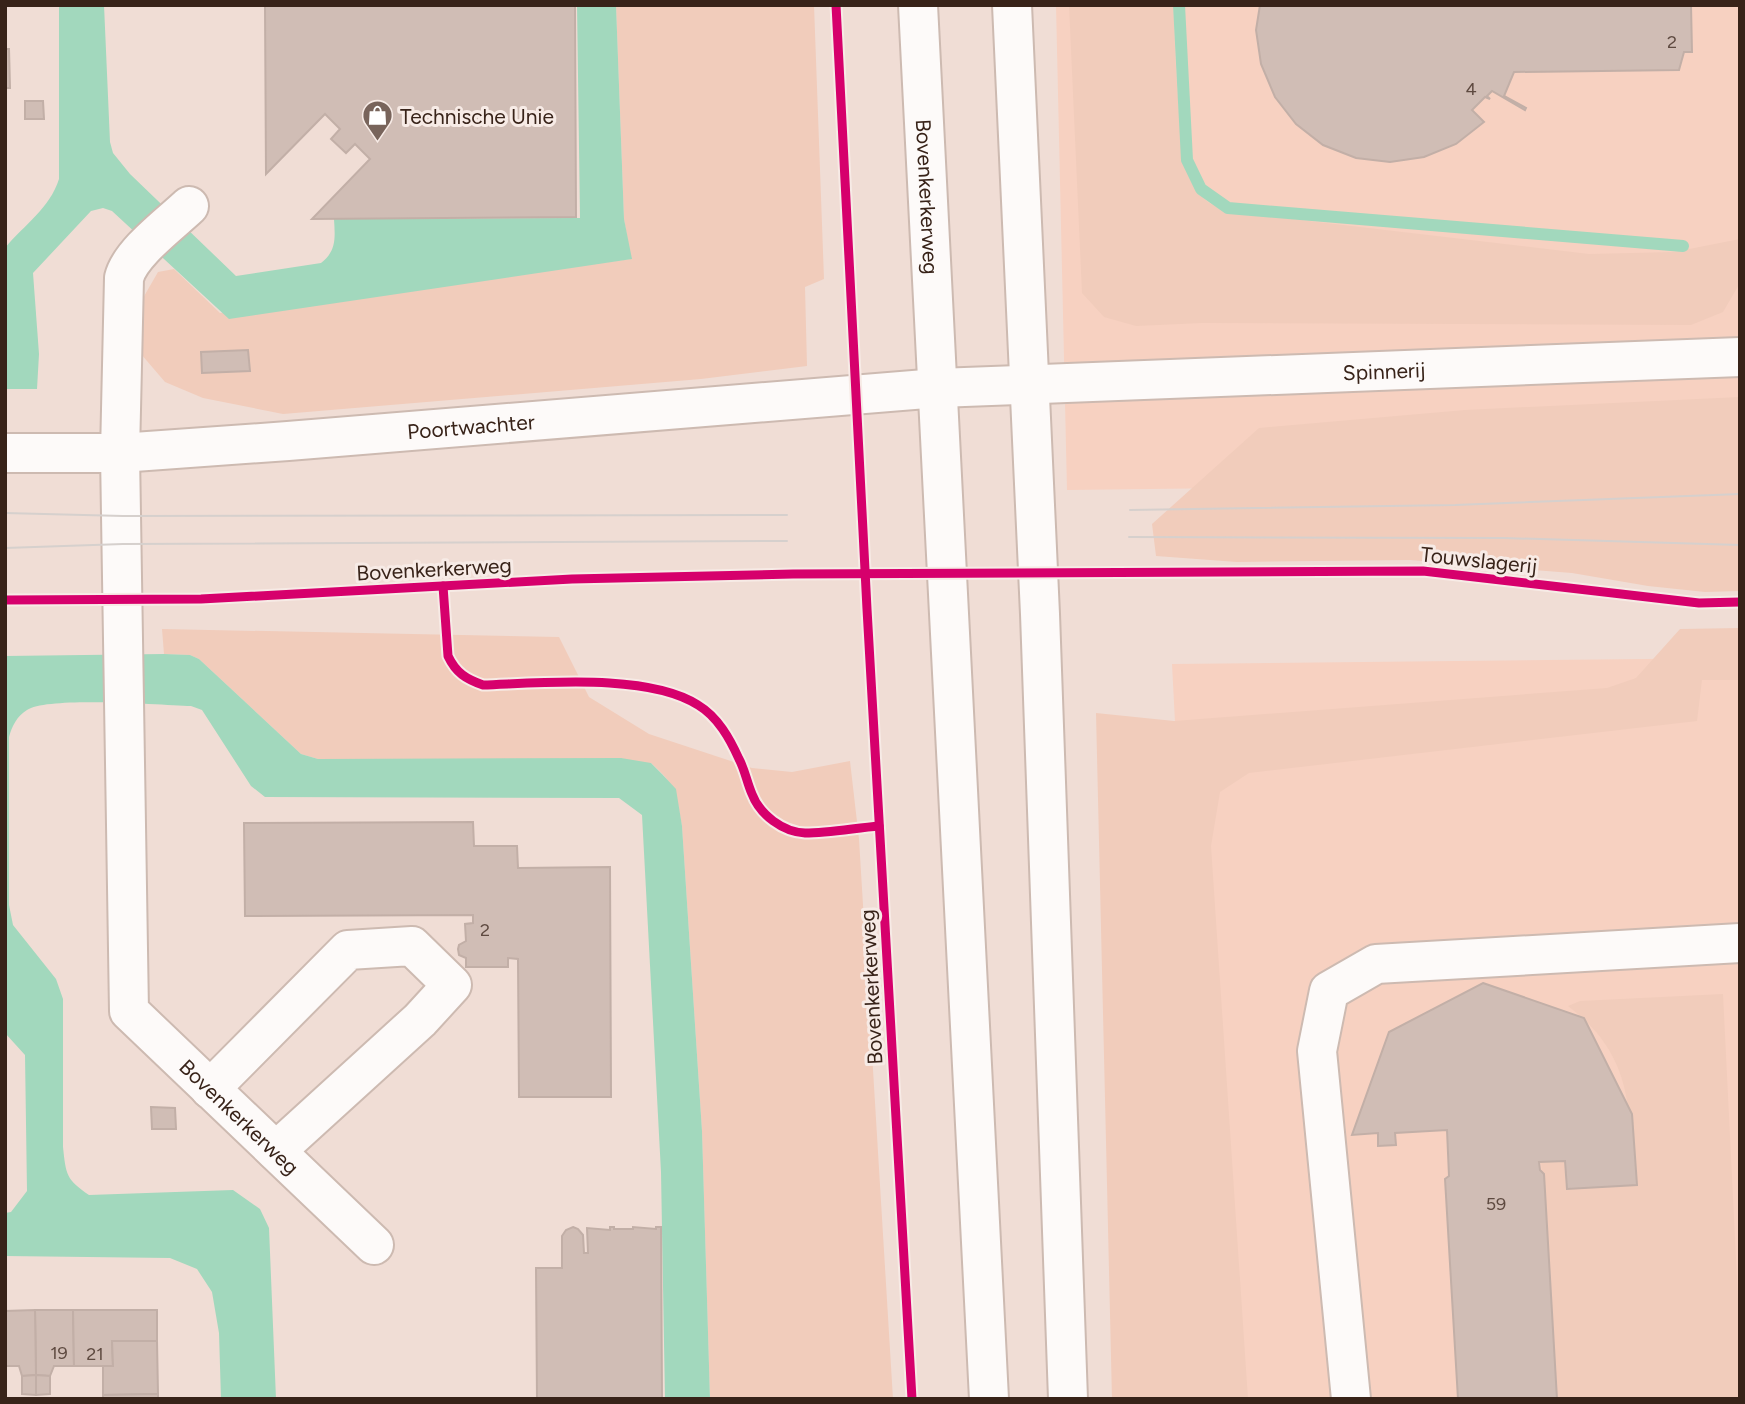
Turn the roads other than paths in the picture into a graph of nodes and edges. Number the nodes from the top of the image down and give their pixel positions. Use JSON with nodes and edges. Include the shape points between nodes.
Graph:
{"nodes":[{"id":1,"x":918,"y":5,"type":"edge"},
{"id":2,"x":1012,"y":5,"type":"edge"},
{"id":3,"x":189,"y":206,"type":"dead end"},
{"id":4,"x":1740,"y":357,"type":"edge"},
{"id":5,"x":1030,"y":384,"type":"junction"},
{"id":6,"x":938,"y":388,"type":"junction"},
{"id":7,"x":5,"y":453,"type":"edge"},
{"id":8,"x":120,"y":453,"type":"junction"},
{"id":9,"x":1740,"y":943,"type":"edge"},
{"id":10,"x":211,"y":1089,"type":"junction"},
{"id":11,"x":276,"y":1151,"type":"junction"},
{"id":12,"x":374,"y":1245,"type":"dead end"},
{"id":13,"x":989,"y":1399,"type":"edge"},
{"id":14,"x":1069,"y":1399,"type":"edge"},
{"id":15,"x":1350,"y":1399,"type":"edge"}],
"edges":[{"from":1,"to":6,"type":"street","name":"Bovenkerkerweg"},
{"from":2,"to":5,"type":"street"},
{"from":3,"to":8,"type":"street","name":"Bovenkerkerweg","via":[[135,257],[124,278]]},
{"from":4,"to":5,"type":"street","name":"Spinnerij"},
{"from":5,"to":6,"type":"street"},
{"from":5,"to":14,"type":"street"},
{"from":6,"to":8,"type":"street","name":"Poortwachter"},
{"from":6,"to":13,"type":"street","name":"Bovenkerkerweg"},
{"from":7,"to":8,"type":"street","name":"Poortwachter"},
{"from":8,"to":10,"type":"street","name":"Bovenkerkerweg","via":[[129,1011]]},
{"from":9,"to":15,"type":"street","via":[[1376,964],[1329,992],[1317,1051]]},
{"from":10,"to":11,"type":"street","name":"Bovenkerkerweg"},
{"from":10,"to":11,"type":"street","via":[[348,950],[412,946],[452,985],[420,1020]]},
{"from":11,"to":12,"type":"street","name":"Bovenkerkerweg"}]}
